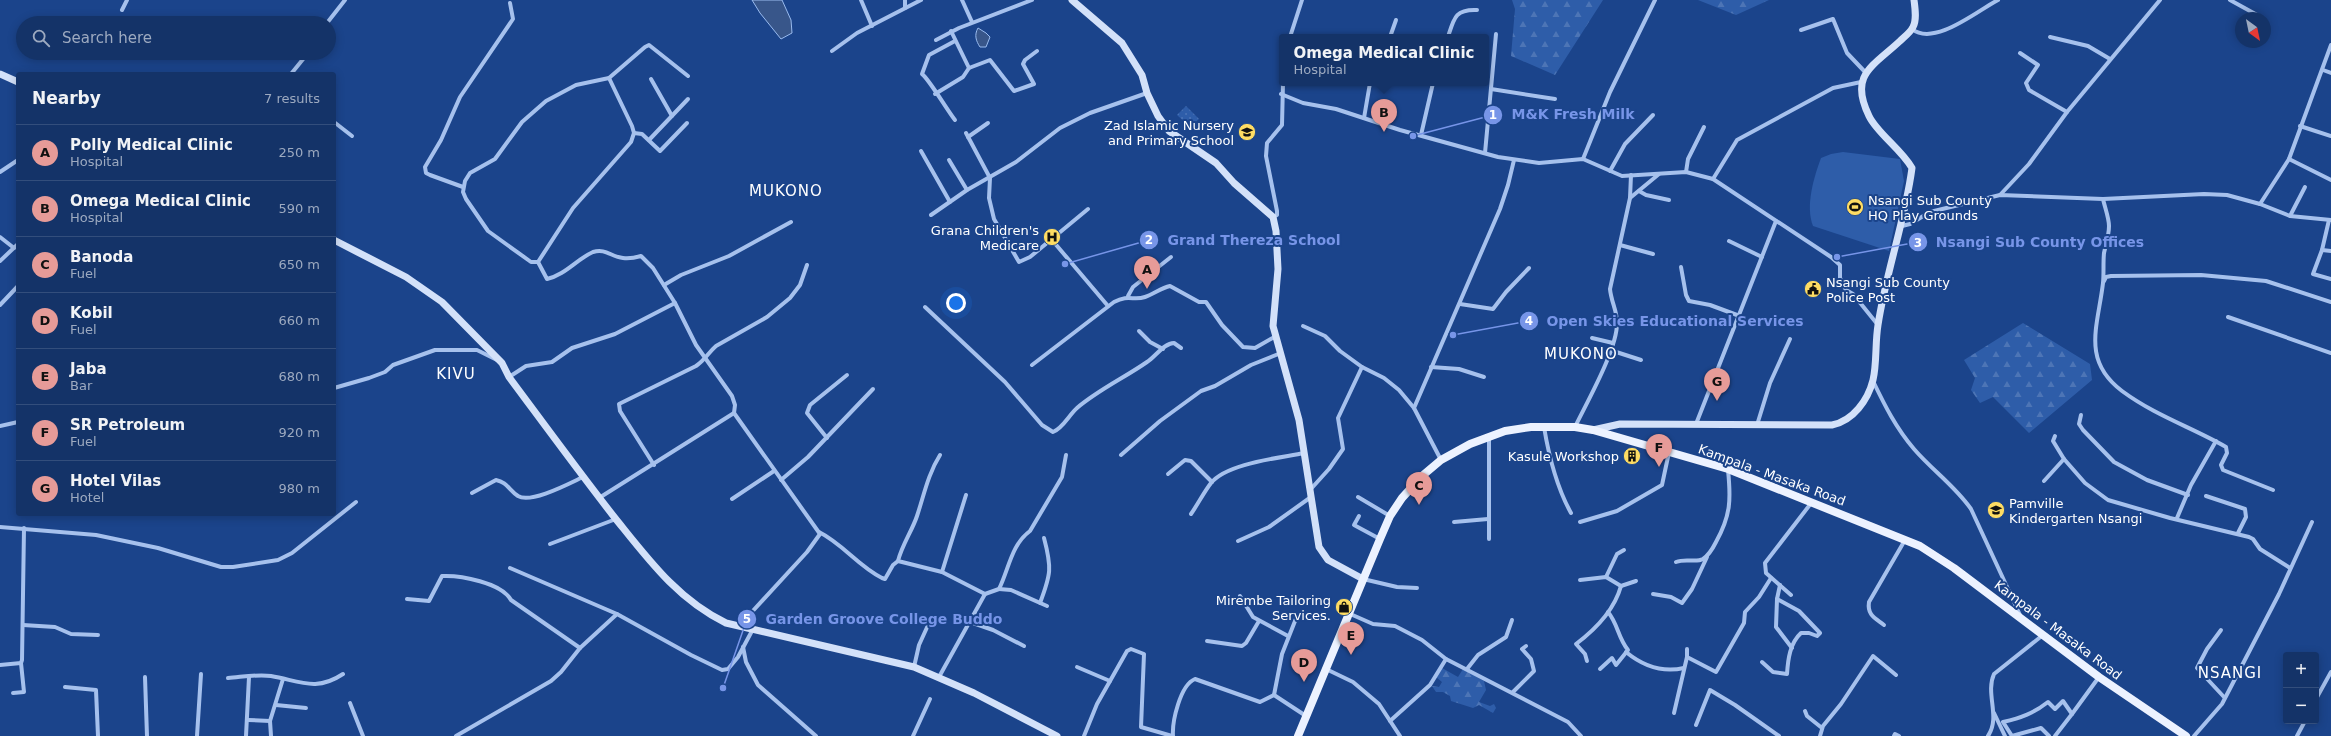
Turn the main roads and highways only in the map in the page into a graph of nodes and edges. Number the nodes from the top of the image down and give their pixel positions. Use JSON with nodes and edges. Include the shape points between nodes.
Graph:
{"nodes":[{"id":1,"x":1298,"y":736,"type":"edge"},
{"id":2,"x":2186,"y":736,"type":"edge"}],
"edges":[{"from":1,"to":2,"type":"main road","name":"Kampala - Masaka Road","via":[[1390,516],[1402,498],[1441,460],[1489,436],[1505,431],[1575,427],[1728,469],[1920,546],[2021,617],[2099,677]]}]}
